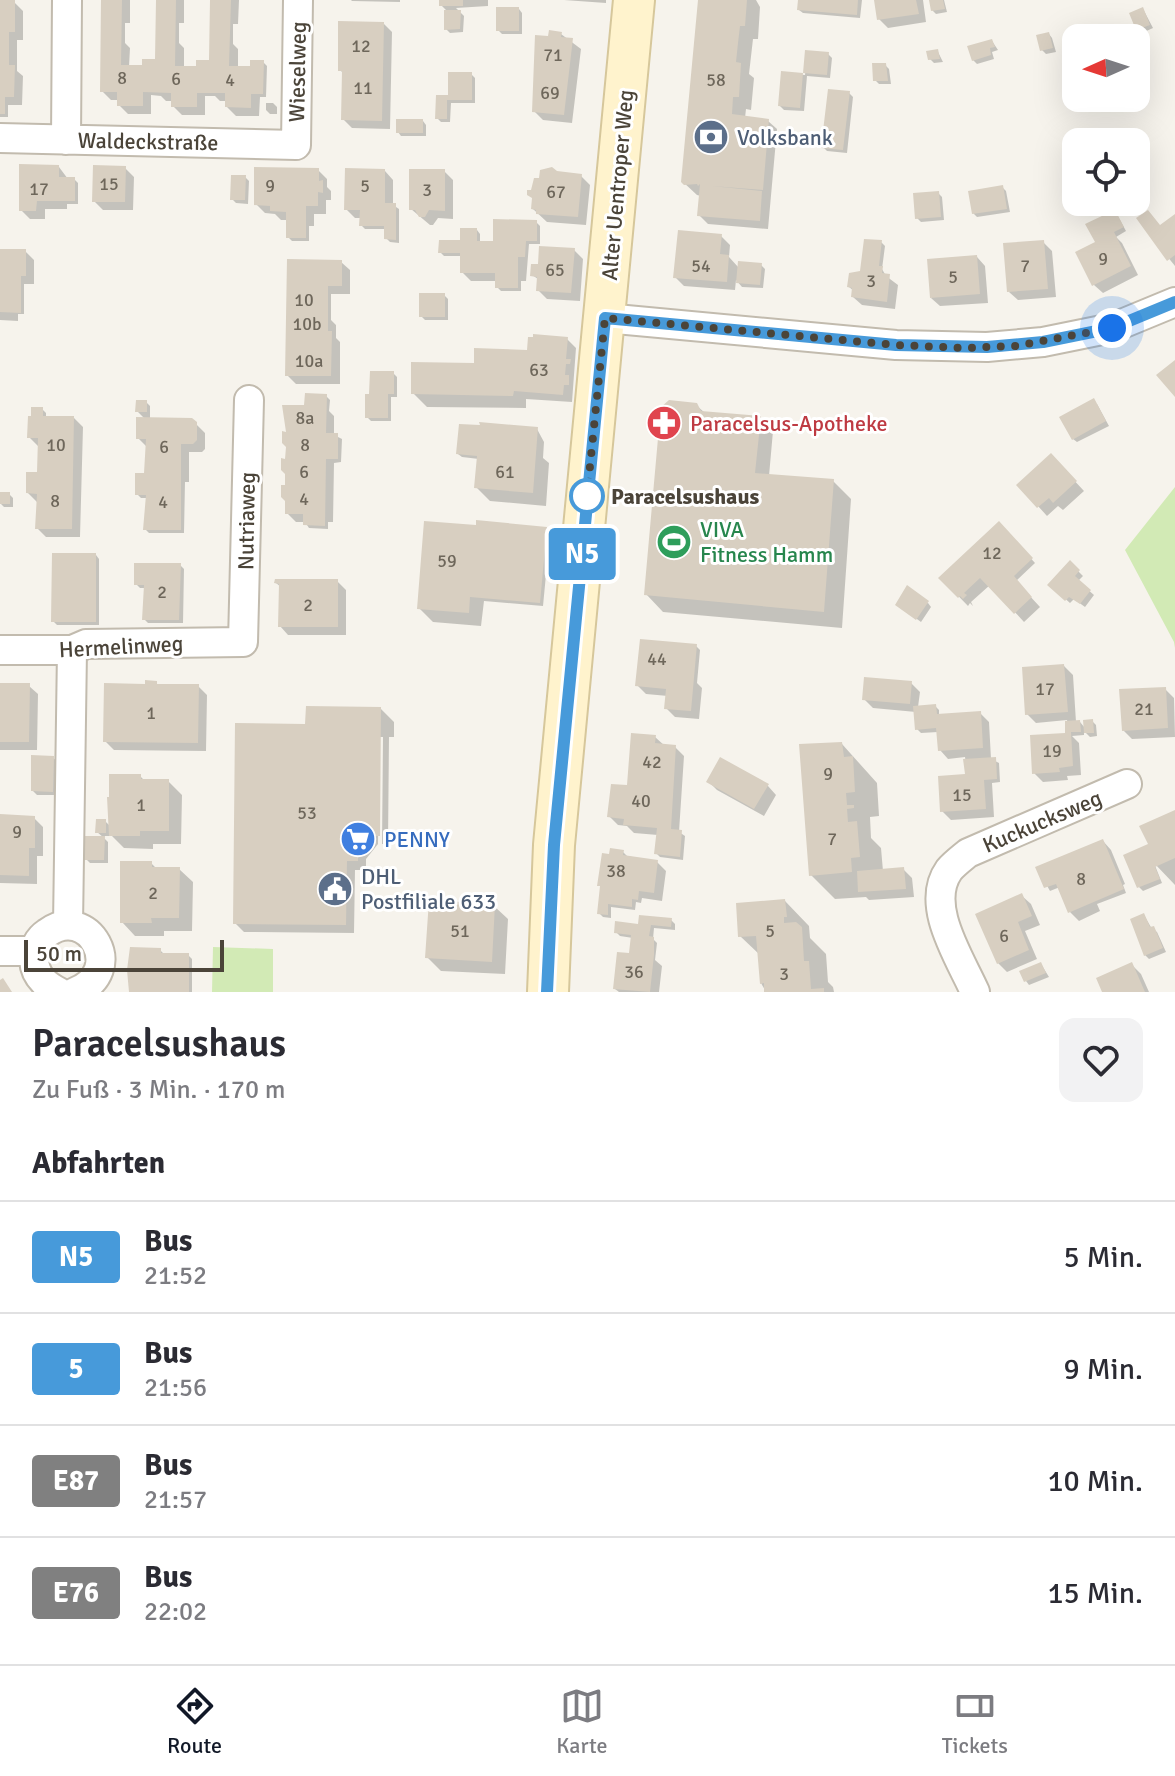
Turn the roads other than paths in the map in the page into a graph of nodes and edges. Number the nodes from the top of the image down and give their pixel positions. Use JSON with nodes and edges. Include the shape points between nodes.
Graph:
{"nodes":[{"id":1,"x":67,"y":0,"type":"edge"},
{"id":2,"x":298,"y":0,"type":"edge"},
{"id":3,"x":634,"y":0,"type":"edge"},
{"id":4,"x":0,"y":138,"type":"edge"},
{"id":5,"x":66,"y":140,"type":"junction"},
{"id":6,"x":296,"y":145,"type":"joint"},
{"id":7,"x":1175,"y":302,"type":"edge"},
{"id":8,"x":605,"y":318,"type":"junction"},
{"id":9,"x":249,"y":400,"type":"dead end"},
{"id":10,"x":243,"y":642,"type":"joint"},
{"id":11,"x":0,"y":650,"type":"edge"},
{"id":12,"x":72,"y":650,"type":"junction"},
{"id":13,"x":1127,"y":784,"type":"dead end"},
{"id":14,"x":68,"y":925,"type":"junction"},
{"id":15,"x":0,"y":951,"type":"edge"},
{"id":16,"x":34,"y":951,"type":"junction"},
{"id":17,"x":59,"y":992,"type":"edge"},
{"id":18,"x":75,"y":992,"type":"edge"},
{"id":19,"x":548,"y":992,"type":"edge"},
{"id":20,"x":975,"y":992,"type":"edge"}],
"edges":[{"from":1,"to":5,"type":"street"},
{"from":2,"to":6,"type":"street","name":"Wieselweg"},
{"from":3,"to":8,"type":"street","name":"Alter Uentroper Weg"},
{"from":4,"to":5,"type":"street","name":"Waldeckstraße"},
{"from":5,"to":6,"type":"street","name":"Waldeckstraße"},
{"from":7,"to":8,"type":"street","via":[[1112,328],[987,347],[896,345]]},
{"from":8,"to":19,"type":"street","name":"Alter Uentroper Weg","via":[[554,845]]},
{"from":9,"to":10,"type":"street","name":"Nutriaweg"},
{"from":10,"to":12,"type":"street","name":"Hermelinweg","via":[[86,644]]},
{"from":11,"to":12,"type":"street","name":"Hermelinweg"},
{"from":12,"to":14,"type":"street"},
{"from":13,"to":20,"type":"street","name":"Kuckucksweg","via":[[968,853],[949,870],[939,893],[940,911]]},
{"from":14,"to":16,"type":"street","via":[[41,937]]},
{"from":14,"to":18,"type":"street","via":[[84,930],[100,948],[96,978]]},
{"from":15,"to":16,"type":"street"},
{"from":16,"to":17,"type":"street","via":[[41,979]]}]}
